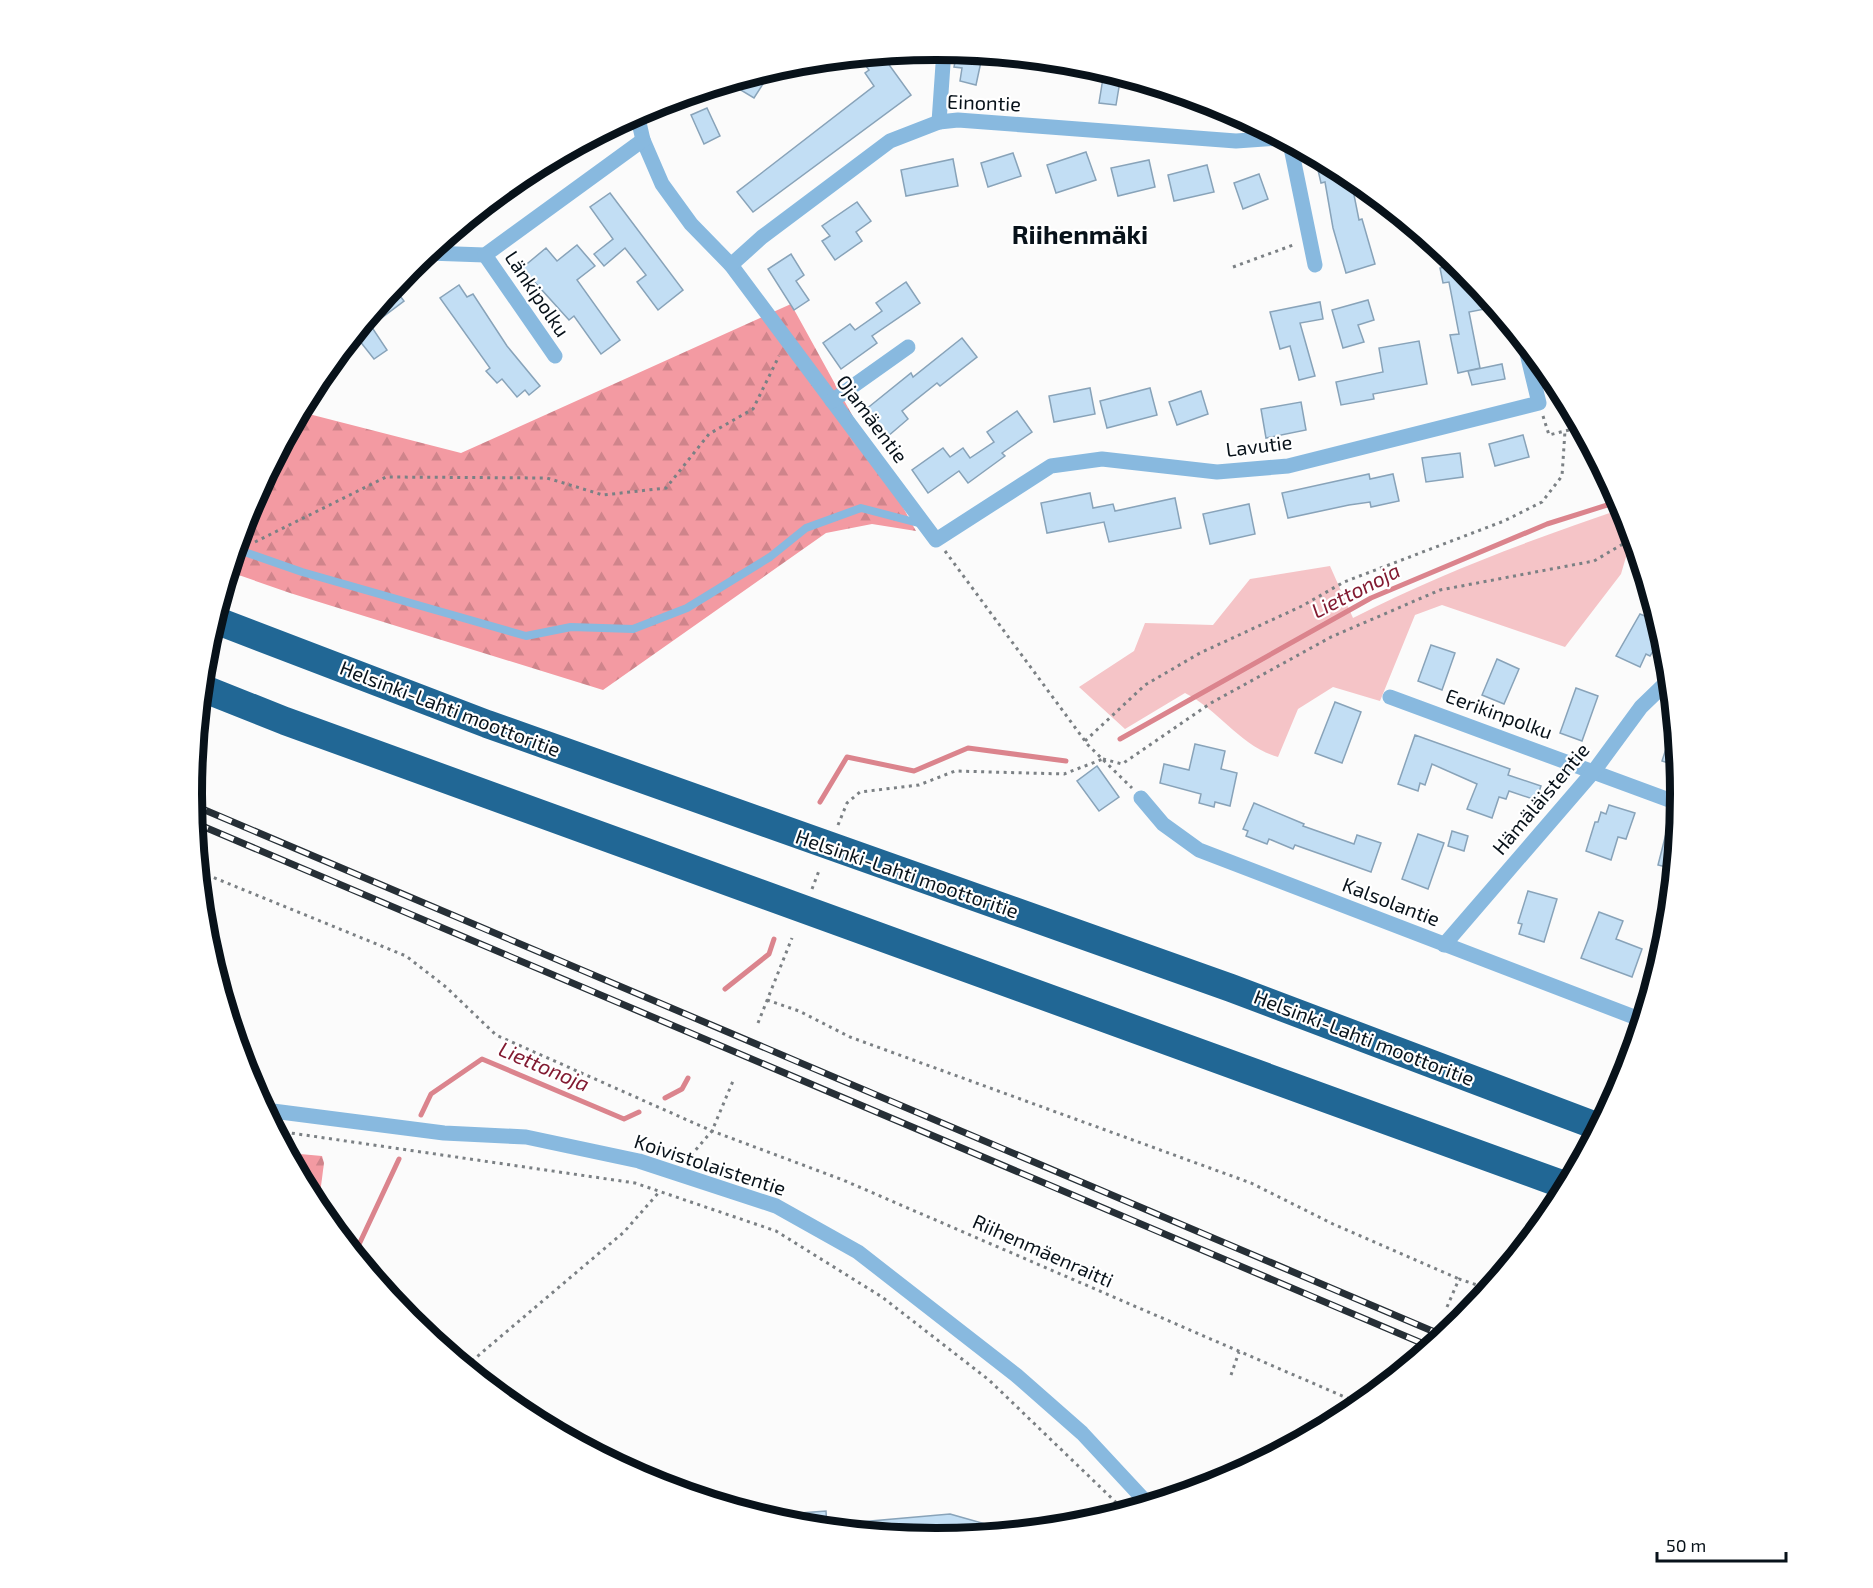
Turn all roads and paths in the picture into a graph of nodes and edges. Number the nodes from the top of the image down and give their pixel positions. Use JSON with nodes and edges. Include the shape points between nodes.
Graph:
{"nodes":[{"id":1,"x":943,"y":60,"type":"edge"},
{"id":2,"x":939,"y":122,"type":"junction"},
{"id":3,"x":639,"y":124,"type":"edge"},
{"id":4,"x":1267,"y":139,"type":"edge"},
{"id":5,"x":643,"y":140,"type":"junction"},
{"id":6,"x":1292,"y":152,"type":"edge"},
{"id":7,"x":1310,"y":240,"type":"junction"},
{"id":8,"x":441,"y":253,"type":"edge"},
{"id":9,"x":485,"y":255,"type":"junction"},
{"id":10,"x":731,"y":265,"type":"junction"},
{"id":11,"x":1315,"y":265,"type":"dead end"},
{"id":12,"x":1233,"y":267,"type":"dead end"},
{"id":13,"x":788,"y":341,"type":"junction"},
{"id":14,"x":908,"y":347,"type":"dead end"},
{"id":15,"x":555,"y":356,"type":"dead end"},
{"id":16,"x":1529,"y":361,"type":"edge"},
{"id":17,"x":832,"y":401,"type":"junction"},
{"id":18,"x":1539,"y":403,"type":"junction"},
{"id":19,"x":1573,"y":429,"type":"edge"},
{"id":20,"x":1565,"y":431,"type":"junction"},
{"id":21,"x":925,"y":525,"type":"junction"},
{"id":22,"x":936,"y":540,"type":"junction"},
{"id":23,"x":1626,"y":542,"type":"edge"},
{"id":24,"x":246,"y":546,"type":"edge"},
{"id":25,"x":243,"y":552,"type":"edge"},
{"id":26,"x":223,"y":623,"type":"edge"},
{"id":27,"x":1662,"y":687,"type":"edge"},
{"id":28,"x":210,"y":691,"type":"edge"},
{"id":29,"x":1390,"y":698,"type":"dead end"},
{"id":30,"x":1085,"y":741,"type":"junction"},
{"id":31,"x":1103,"y":759,"type":"junction"},
{"id":32,"x":1594,"y":771,"type":"junction"},
{"id":33,"x":1141,"y":798,"type":"joint"},
{"id":34,"x":1670,"y":800,"type":"edge"},
{"id":35,"x":838,"y":825,"type":"dead end"},
{"id":36,"x":820,"y":868,"type":"dead end"},
{"id":37,"x":207,"y":875,"type":"edge"},
{"id":38,"x":810,"y":892,"type":"dead end"},
{"id":39,"x":792,"y":938,"type":"dead end"},
{"id":40,"x":1444,"y":945,"type":"junction"},
{"id":41,"x":767,"y":1000,"type":"junction"},
{"id":42,"x":1636,"y":1018,"type":"edge"},
{"id":43,"x":758,"y":1023,"type":"dead end"},
{"id":44,"x":734,"y":1081,"type":"dead end"},
{"id":45,"x":274,"y":1111,"type":"edge"},
{"id":46,"x":1593,"y":1124,"type":"edge"},
{"id":47,"x":712,"y":1131,"type":"junction"},
{"id":48,"x":285,"y":1132,"type":"edge"},
{"id":49,"x":1559,"y":1183,"type":"edge"},
{"id":50,"x":660,"y":1191,"type":"junction"},
{"id":51,"x":1459,"y":1279,"type":"junction"},
{"id":52,"x":1481,"y":1286,"type":"edge"},
{"id":53,"x":1447,"y":1307,"type":"dead end"},
{"id":54,"x":1239,"y":1351,"type":"junction"},
{"id":55,"x":472,"y":1361,"type":"edge"},
{"id":56,"x":1231,"y":1376,"type":"dead end"},
{"id":57,"x":1350,"y":1399,"type":"edge"},
{"id":58,"x":1142,"y":1498,"type":"edge"},
{"id":59,"x":1119,"y":1505,"type":"edge"}],
"edges":[{"from":1,"to":2,"type":"street"},
{"from":2,"to":4,"type":"street","name":"Einontie","via":[[958,120],[1236,141]]},
{"from":2,"to":10,"type":"street","name":"Einontie","via":[[890,141],[762,237]]},
{"from":3,"to":5,"type":"street","name":"Ojamäentie"},
{"from":5,"to":9,"type":"street"},
{"from":5,"to":10,"type":"street","name":"Ojamäentie","via":[[668,192],[691,224]]},
{"from":6,"to":7,"type":"street"},
{"from":7,"to":11,"type":"street"},
{"from":7,"to":12,"type":"path"},
{"from":8,"to":9,"type":"street"},
{"from":9,"to":15,"type":"street","name":"Länkipolku"},
{"from":10,"to":13,"type":"street","name":"Ojamäentie"},
{"from":13,"to":17,"type":"street","name":"Ojamäentie"},
{"from":13,"to":24,"type":"path","via":[[753,409],[710,434],[666,489],[603,495],[547,478],[386,477]]},
{"from":14,"to":17,"type":"street"},
{"from":16,"to":18,"type":"street"},
{"from":17,"to":21,"type":"street","name":"Ojamäentie"},
{"from":18,"to":20,"type":"path","via":[[1549,435]]},
{"from":18,"to":22,"type":"street","name":"Lavutie","via":[[1288,466],[1216,472],[1102,459],[1051,466]]},
{"from":19,"to":20,"type":"path"},
{"from":20,"to":30,"type":"path","via":[[1562,476],[1542,502],[1504,521],[1344,582],[1200,653],[1145,685]]},
{"from":21,"to":22,"type":"street","name":"Ojamäentie"},
{"from":21,"to":25,"type":"lane","via":[[861,508],[806,528],[770,557],[687,608],[633,629],[571,627],[526,636]]},
{"from":22,"to":30,"type":"path"},
{"from":23,"to":31,"type":"path","via":[[1594,561],[1440,590],[1321,642],[1210,703],[1122,764]]},
{"from":26,"to":46,"type":"highway","name":"Helsinki-Lahti moottoritie","via":[[487,724],[1232,988]]},
{"from":27,"to":32,"type":"street","name":"Hämäläistentie","via":[[1641,707]]},
{"from":28,"to":49,"type":"highway"},
{"from":29,"to":32,"type":"street","name":"Eerikinpolku"},
{"from":30,"to":31,"type":"path"},
{"from":31,"to":33,"type":"path"},
{"from":31,"to":35,"type":"path","via":[[1064,774],[955,771],[919,784],[860,792],[847,803]]},
{"from":32,"to":34,"type":"street","name":"Eerikinpolku"},
{"from":32,"to":40,"type":"street","name":"Hämäläistentie"},
{"from":33,"to":40,"type":"street","name":"Kalsolantie","via":[[1163,824],[1198,850]]},
{"from":36,"to":38,"type":"path"},
{"from":37,"to":47,"type":"path","name":"Riihenmäenraitti","via":[[406,956],[446,987],[496,1035]]},
{"from":39,"to":41,"type":"path"},
{"from":40,"to":42,"type":"street","name":"Kalsolantie"},
{"from":41,"to":43,"type":"path"},
{"from":41,"to":51,"type":"path","via":[[850,1037],[1251,1183]]},
{"from":44,"to":47,"type":"path"},
{"from":45,"to":58,"type":"street","name":"Koivistolaistentie","via":[[444,1133],[525,1137],[639,1161],[776,1206],[858,1252],[1016,1375],[1082,1433]]},
{"from":47,"to":54,"type":"path","name":"Riihenmäenraitti","via":[[843,1180]]},
{"from":48,"to":50,"type":"path","via":[[635,1183]]},
{"from":50,"to":55,"type":"path","via":[[624,1232]]},
{"from":50,"to":59,"type":"path","via":[[776,1231],[882,1296],[989,1380]]},
{"from":51,"to":52,"type":"path"},
{"from":51,"to":53,"type":"path"},
{"from":54,"to":56,"type":"path"},
{"from":54,"to":57,"type":"path","name":"Riihenmäenraitti"}]}
